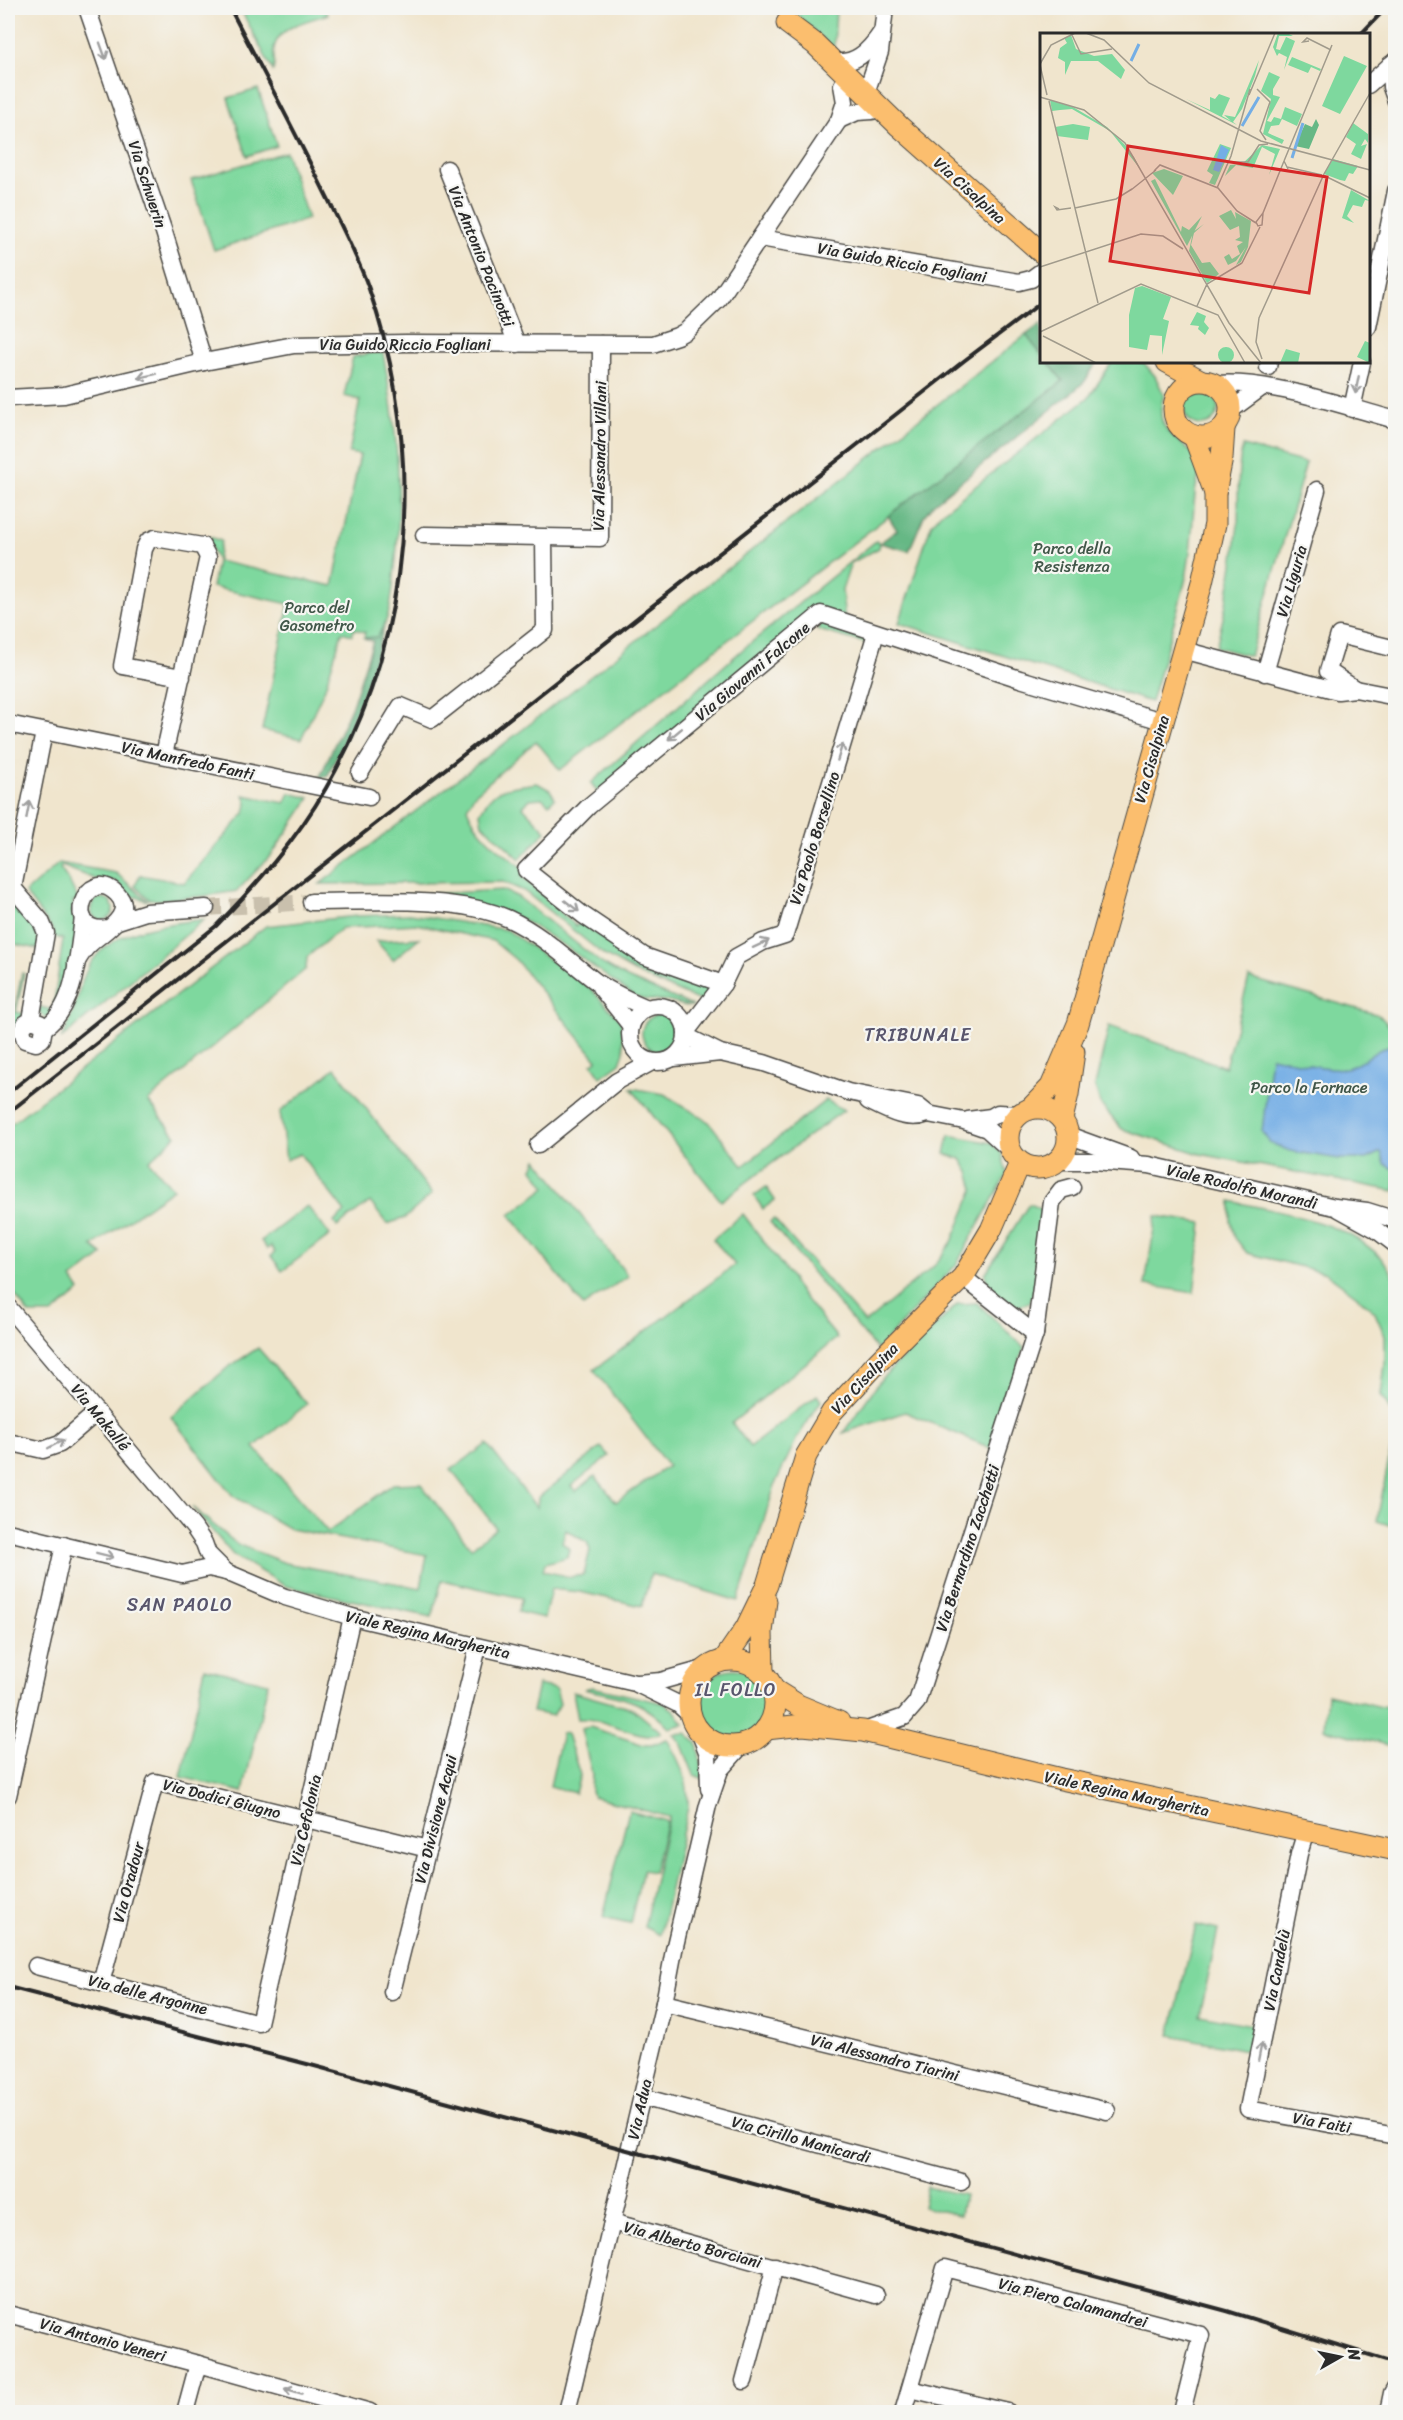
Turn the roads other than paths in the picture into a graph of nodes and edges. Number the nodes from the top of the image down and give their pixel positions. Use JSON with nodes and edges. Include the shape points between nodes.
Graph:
{"nodes":[{"id":1,"x":87,"y":8,"type":"edge"},
{"id":2,"x":885,"y":8,"type":"edge"},
{"id":3,"x":781,"y":15,"type":"edge"},
{"id":4,"x":885,"y":27,"type":"junction"},
{"id":5,"x":830,"y":60,"type":"junction"},
{"id":6,"x":1393,"y":63,"type":"edge"},
{"id":7,"x":1370,"y":83,"type":"edge"},
{"id":8,"x":842,"y":85,"type":"junction"},
{"id":9,"x":1395,"y":100,"type":"edge"},
{"id":10,"x":869,"y":102,"type":"junction"},
{"id":11,"x":839,"y":120,"type":"junction"},
{"id":12,"x":447,"y":169,"type":"dead end"},
{"id":13,"x":1395,"y":191,"type":"edge"},
{"id":14,"x":760,"y":238,"type":"junction"},
{"id":15,"x":1040,"y":252,"type":"edge"},
{"id":16,"x":1040,"y":272,"type":"edge"},
{"id":17,"x":1370,"y":317,"type":"edge"},
{"id":18,"x":516,"y":344,"type":"junction"},
{"id":19,"x":601,"y":344,"type":"junction"},
{"id":20,"x":204,"y":362,"type":"junction"},
{"id":21,"x":1161,"y":363,"type":"edge"},
{"id":22,"x":1169,"y":363,"type":"edge"},
{"id":23,"x":1362,"y":363,"type":"edge"},
{"id":24,"x":1208,"y":382,"type":"junction"},
{"id":25,"x":1261,"y":388,"type":"junction"},
{"id":26,"x":1177,"y":395,"type":"junction"},
{"id":27,"x":8,"y":398,"type":"edge"},
{"id":28,"x":1352,"y":409,"type":"junction"},
{"id":29,"x":1227,"y":419,"type":"junction"},
{"id":30,"x":1395,"y":420,"type":"edge"},
{"id":31,"x":1194,"y":436,"type":"junction"},
{"id":32,"x":1317,"y":490,"type":"dead end"},
{"id":33,"x":1215,"y":493,"type":"junction"},
{"id":34,"x":424,"y":535,"type":"dead end"},
{"id":35,"x":544,"y":538,"type":"junction"},
{"id":36,"x":876,"y":633,"type":"junction"},
{"id":37,"x":1395,"y":649,"type":"edge"},
{"id":38,"x":1183,"y":650,"type":"junction"},
{"id":39,"x":1265,"y":672,"type":"junction"},
{"id":40,"x":182,"y":677,"type":"junction"},
{"id":41,"x":1355,"y":689,"type":"junction"},
{"id":42,"x":1395,"y":697,"type":"edge"},
{"id":43,"x":1162,"y":721,"type":"junction"},
{"id":44,"x":8,"y":724,"type":"edge"},
{"id":45,"x":44,"y":732,"type":"junction"},
{"id":46,"x":164,"y":755,"type":"junction"},
{"id":47,"x":360,"y":773,"type":"dead end"},
{"id":48,"x":369,"y":796,"type":"dead end"},
{"id":49,"x":10,"y":887,"type":"edge"},
{"id":50,"x":121,"y":901,"type":"junction"},
{"id":51,"x":310,"y":902,"type":"tunnel mouth"},
{"id":52,"x":206,"y":908,"type":"tunnel mouth"},
{"id":53,"x":150,"y":912,"type":"junction"},
{"id":54,"x":83,"y":918,"type":"junction"},
{"id":55,"x":113,"y":925,"type":"junction"},
{"id":56,"x":76,"y":963,"type":"junction"},
{"id":57,"x":596,"y":982,"type":"junction"},
{"id":58,"x":723,"y":984,"type":"junction"},
{"id":59,"x":647,"y":1008,"type":"junction"},
{"id":60,"x":1078,"y":1024,"type":"junction"},
{"id":61,"x":630,"y":1026,"type":"junction"},
{"id":62,"x":684,"y":1028,"type":"junction"},
{"id":63,"x":636,"y":1052,"type":"junction"},
{"id":64,"x":720,"y":1053,"type":"junction"},
{"id":65,"x":674,"y":1058,"type":"junction"},
{"id":66,"x":652,"y":1062,"type":"junction"},
{"id":67,"x":616,"y":1081,"type":"junction"},
{"id":68,"x":1025,"y":1111,"type":"junction"},
{"id":69,"x":964,"y":1120,"type":"junction"},
{"id":70,"x":1065,"y":1127,"type":"junction"},
{"id":71,"x":538,"y":1145,"type":"dead end"},
{"id":72,"x":1032,"y":1161,"type":"junction"},
{"id":73,"x":1149,"y":1165,"type":"junction"},
{"id":74,"x":1072,"y":1187,"type":"dead end"},
{"id":75,"x":1335,"y":1207,"type":"junction"},
{"id":76,"x":1395,"y":1220,"type":"edge"},
{"id":77,"x":1395,"y":1245,"type":"edge"},
{"id":78,"x":963,"y":1277,"type":"junction"},
{"id":79,"x":8,"y":1307,"type":"edge"},
{"id":80,"x":1035,"y":1334,"type":"junction"},
{"id":81,"x":97,"y":1412,"type":"junction"},
{"id":82,"x":8,"y":1442,"type":"edge"},
{"id":83,"x":8,"y":1532,"type":"edge"},
{"id":84,"x":64,"y":1545,"type":"junction"},
{"id":85,"x":210,"y":1564,"type":"junction"},
{"id":86,"x":767,"y":1585,"type":"junction"},
{"id":87,"x":352,"y":1617,"type":"junction"},
{"id":88,"x":478,"y":1647,"type":"junction"},
{"id":89,"x":724,"y":1660,"type":"junction"},
{"id":90,"x":704,"y":1669,"type":"junction"},
{"id":91,"x":768,"y":1681,"type":"junction"},
{"id":92,"x":635,"y":1683,"type":"junction"},
{"id":93,"x":695,"y":1723,"type":"junction"},
{"id":94,"x":766,"y":1729,"type":"junction"},
{"id":95,"x":861,"y":1731,"type":"junction"},
{"id":96,"x":743,"y":1744,"type":"junction"},
{"id":97,"x":155,"y":1782,"type":"joint"},
{"id":98,"x":8,"y":1796,"type":"edge"},
{"id":99,"x":708,"y":1805,"type":"junction"},
{"id":100,"x":306,"y":1819,"type":"junction"},
{"id":101,"x":1306,"y":1831,"type":"junction"},
{"id":102,"x":428,"y":1850,"type":"junction"},
{"id":103,"x":1395,"y":1850,"type":"edge"},
{"id":104,"x":36,"y":1966,"type":"dead end"},
{"id":105,"x":101,"y":1983,"type":"junction"},
{"id":106,"x":392,"y":1992,"type":"dead end"},
{"id":107,"x":664,"y":2003,"type":"junction"},
{"id":108,"x":259,"y":2023,"type":"joint"},
{"id":109,"x":642,"y":2097,"type":"junction"},
{"id":110,"x":1248,"y":2109,"type":"joint"},
{"id":111,"x":1107,"y":2111,"type":"dead end"},
{"id":112,"x":1395,"y":2136,"type":"edge"},
{"id":113,"x":961,"y":2182,"type":"dead end"},
{"id":114,"x":612,"y":2222,"type":"junction"},
{"id":115,"x":775,"y":2266,"type":"junction"},
{"id":116,"x":876,"y":2295,"type":"dead end"},
{"id":117,"x":8,"y":2314,"type":"edge"},
{"id":118,"x":198,"y":2364,"type":"junction"},
{"id":119,"x":744,"y":2381,"type":"dead end"},
{"id":120,"x":1395,"y":2386,"type":"edge"},
{"id":121,"x":910,"y":2389,"type":"junction"},
{"id":122,"x":185,"y":2412,"type":"edge"},
{"id":123,"x":370,"y":2412,"type":"edge"},
{"id":124,"x":567,"y":2412,"type":"edge"},
{"id":125,"x":903,"y":2412,"type":"edge"},
{"id":126,"x":1008,"y":2412,"type":"edge"},
{"id":127,"x":1182,"y":2412,"type":"edge"},
{"id":128,"x":1389,"y":2412,"type":"edge"}],
"edges":[{"from":1,"to":20,"type":"street","name":"Via Schwerin","one_way":true},
{"from":2,"to":4,"type":"street"},
{"from":3,"to":5,"type":"main road","name":"Via Cisalpina"},
{"from":3,"to":8,"type":"main road","name":"Via Cisalpina","via":[[806,52]]},
{"from":4,"to":5,"type":"street","via":[[863,55],[849,62]]},
{"from":4,"to":10,"type":"street"},
{"from":5,"to":10,"type":"main road","name":"Via Cisalpina"},
{"from":6,"to":7,"type":"street"},
{"from":6,"to":9,"type":"street","via":[[1391,87]]},
{"from":8,"to":10,"type":"main road","name":"Via Cisalpina"},
{"from":8,"to":11,"type":"street","name":"Via Guido Riccio Fogliani","via":[[845,102]]},
{"from":10,"to":11,"type":"street"},
{"from":10,"to":15,"type":"main road","name":"Via Cisalpina"},
{"from":11,"to":14,"type":"street","name":"Via Guido Riccio Fogliani"},
{"from":12,"to":18,"type":"street","name":"Via Antonio Pacinotti"},
{"from":13,"to":17,"type":"street"},
{"from":14,"to":16,"type":"street","name":"Via Guido Riccio Fogliani","via":[[1019,282]]},
{"from":14,"to":19,"type":"street","name":"Via Guido Riccio Fogliani","via":[[719,299],[686,331],[653,344]]},
{"from":18,"to":19,"type":"street","name":"Via Guido Riccio Fogliani"},
{"from":18,"to":20,"type":"street","name":"Via Guido Riccio Fogliani","via":[[294,345]]},
{"from":19,"to":35,"type":"street","name":"Via Alessandro Villani","via":[[600,538]]},
{"from":20,"to":27,"type":"street","name":"Via Guido Riccio Fogliani","one_way":true,"via":[[64,395]]},
{"from":21,"to":26,"type":"main road","name":"Via Cisalpina"},
{"from":22,"to":24,"type":"main road"},
{"from":23,"to":28,"type":"street","one_way":true},
{"from":24,"to":25,"type":"street"},
{"from":24,"to":26,"type":"main road","via":[[1191,382]]},
{"from":24,"to":29,"type":"main road","via":[[1227,395]]},
{"from":25,"to":28,"type":"street"},
{"from":25,"to":29,"type":"street"},
{"from":26,"to":31,"type":"main road","name":"Via Cisalpina","via":[[1173,411],[1176,419],[1180,427]]},
{"from":28,"to":30,"type":"street"},
{"from":29,"to":31,"type":"main road","via":[[1210,436]]},
{"from":29,"to":33,"type":"main road","name":"Via Cisalpina"},
{"from":31,"to":33,"type":"main road","name":"Via Cisalpina"},
{"from":32,"to":39,"type":"street","name":"Via Liguria"},
{"from":33,"to":38,"type":"main road","name":"Via Cisalpina","via":[[1215,524]]},
{"from":34,"to":35,"type":"street","name":"Via Alessandro Villani"},
{"from":35,"to":47,"type":"street","via":[[545,630],[432,719],[401,706]]},
{"from":36,"to":43,"type":"street","name":"Via Giovanni Falcone"},
{"from":58,"to":36,"type":"street","name":"Via Paolo Borsellino","one_way":true,"via":[[736,957],[785,935]]},
{"from":36,"to":58,"type":"street","name":"Via Giovanni Falcone","one_way":true,"via":[[820,614],[589,806],[526,870],[644,956]]},
{"from":37,"to":41,"type":"street","via":[[1339,635],[1328,671]]},
{"from":38,"to":39,"type":"street"},
{"from":38,"to":43,"type":"main road","name":"Via Cisalpina"},
{"from":39,"to":41,"type":"street","via":[[1338,691]]},
{"from":40,"to":40,"type":"street","via":[[208,555],[202,546],[155,538],[144,549],[122,666]]},
{"from":40,"to":46,"type":"street"},
{"from":41,"to":42,"type":"street"},
{"from":43,"to":60,"type":"main road","name":"Via Cisalpina"},
{"from":44,"to":45,"type":"street","name":"Via Manfredo Fanti"},
{"from":45,"to":46,"type":"street","name":"Via Manfredo Fanti"},
{"from":49,"to":45,"type":"street","one_way":true},
{"from":46,"to":48,"type":"street","name":"Via Manfredo Fanti"},
{"from":49,"to":56,"type":"street","via":[[46,933],[39,969],[38,1024],[50,1025],[65,1007]]},
{"from":50,"to":53,"type":"street"},
{"from":50,"to":54,"type":"street","via":[[110,888],[92,889],[81,903]]},
{"from":50,"to":55,"type":"street","via":[[122,912]]},
{"from":51,"to":57,"type":"street","via":[[422,903],[495,913],[545,941]]},
{"from":52,"to":53,"type":"street"},
{"from":53,"to":55,"type":"street"},
{"from":54,"to":55,"type":"street","via":[[94,928]]},
{"from":54,"to":56,"type":"street"},
{"from":55,"to":56,"type":"street","via":[[87,946]]},
{"from":57,"to":59,"type":"street"},
{"from":57,"to":61,"type":"street"},
{"from":58,"to":62,"type":"street","name":"Via Paolo Borsellino"},
{"from":59,"to":61,"type":"street","via":[[638,1013]]},
{"from":59,"to":62,"type":"street","via":[[665,1006]]},
{"from":60,"to":68,"type":"main road","name":"Via Cisalpina","via":[[1051,1087]]},
{"from":60,"to":70,"type":"main road","name":"Via Cisalpina"},
{"from":61,"to":63,"type":"street","via":[[630,1041]]},
{"from":62,"to":64,"type":"street"},
{"from":62,"to":65,"type":"street","via":[[684,1046]]},
{"from":63,"to":66,"type":"street"},
{"from":63,"to":67,"type":"street"},
{"from":64,"to":65,"type":"street"},
{"from":64,"to":69,"type":"street","via":[[764,1063],[848,1092],[897,1115],[916,1118],[928,1114]]},
{"from":65,"to":66,"type":"street"},
{"from":66,"to":67,"type":"street"},
{"from":67,"to":71,"type":"street"},
{"from":68,"to":69,"type":"street"},
{"from":68,"to":70,"type":"main road","via":[[1048,1109]]},
{"from":68,"to":72,"type":"main road","name":"Via Cisalpina","via":[[1012,1121],[1008,1131]]},
{"from":69,"to":72,"type":"street","via":[[987,1129]]},
{"from":70,"to":72,"type":"main road","name":"Via Cisalpina","via":[[1068,1144]]},
{"from":70,"to":73,"type":"street","name":"Viale Rodolfo Morandi"},
{"from":72,"to":73,"type":"street","name":"Viale Rodolfo Morandi"},
{"from":72,"to":78,"type":"main road","name":"Via Cisalpina"},
{"from":73,"to":75,"type":"street","name":"Viale Rodolfo Morandi"},
{"from":74,"to":80,"type":"street","name":"Via Bernardino Zacchetti","via":[[1061,1190],[1052,1203]]},
{"from":75,"to":76,"type":"street","name":"Viale Rodolfo Morandi"},
{"from":75,"to":77,"type":"street","name":"Viale Rodolfo Morandi"},
{"from":78,"to":80,"type":"street"},
{"from":78,"to":86,"type":"main road","name":"Via Cisalpina","via":[[832,1412],[806,1456]]},
{"from":79,"to":81,"type":"street","name":"Via Makallé"},
{"from":80,"to":95,"type":"street","name":"Via Bernardino Zacchetti","via":[[917,1702],[904,1717]]},
{"from":82,"to":81,"type":"street","one_way":true,"via":[[43,1450],[60,1444]]},
{"from":81,"to":85,"type":"street","name":"Via Makallé","via":[[194,1527]]},
{"from":83,"to":84,"type":"street"},
{"from":84,"to":85,"type":"street","one_way":true,"via":[[182,1574]]},
{"from":84,"to":98,"type":"street"},
{"from":85,"to":87,"type":"street","name":"Viale Regina Margherita","via":[[285,1597]]},
{"from":86,"to":89,"type":"main road","name":"Via Cisalpina","via":[[746,1628]]},
{"from":86,"to":91,"type":"main road","name":"Via Cisalpina","via":[[762,1632]]},
{"from":87,"to":88,"type":"street","name":"Viale Regina Margherita"},
{"from":87,"to":100,"type":"street","name":"Via Cefalonia"},
{"from":88,"to":92,"type":"street","name":"Viale Regina Margherita"},
{"from":88,"to":102,"type":"street","name":"Via Divisione Acqui"},
{"from":89,"to":90,"type":"main road","name":"Viale Regina Margherita"},
{"from":89,"to":91,"type":"main road","name":"Viale Regina Margherita","via":[[745,1661]]},
{"from":90,"to":92,"type":"street","name":"Viale Regina Margherita","via":[[661,1682]]},
{"from":90,"to":93,"type":"main road","via":[[691,1691],[689,1704]]},
{"from":91,"to":94,"type":"main road","via":[[774,1710]]},
{"from":91,"to":95,"type":"main road","name":"Viale Regina Margherita","via":[[798,1705]]},
{"from":92,"to":93,"type":"street","name":"Viale Regina Margherita","via":[[678,1704]]},
{"from":93,"to":96,"type":"main road","name":"Viale Regina Margherita","via":[[707,1738],[718,1743]]},
{"from":93,"to":99,"type":"street","name":"Via Adua","via":[[708,1754]]},
{"from":94,"to":95,"type":"main road","name":"Viale Regina Margherita","via":[[803,1725]]},
{"from":94,"to":96,"type":"main road","name":"Viale Regina Margherita"},
{"from":95,"to":101,"type":"main road","name":"Viale Regina Margherita"},
{"from":96,"to":99,"type":"street","name":"Via Adua","via":[[720,1770]]},
{"from":97,"to":100,"type":"street","name":"Via Dodici Giugno"},
{"from":97,"to":105,"type":"street","name":"Via Oradour"},
{"from":99,"to":107,"type":"street","name":"Via Adua"},
{"from":100,"to":102,"type":"street","name":"Via Dodici Giugno"},
{"from":100,"to":108,"type":"street","name":"Via Cefalonia"},
{"from":101,"to":103,"type":"main road","name":"Viale Regina Margherita"},
{"from":110,"to":101,"type":"street","name":"Via Candelù","one_way":true},
{"from":102,"to":106,"type":"street","name":"Via Divisione Acqui"},
{"from":104,"to":105,"type":"street","name":"Via delle Argonne"},
{"from":105,"to":108,"type":"street","name":"Via delle Argonne"},
{"from":107,"to":109,"type":"street","name":"Via Adua"},
{"from":107,"to":111,"type":"street","name":"Via Alessandro Tiarini"},
{"from":109,"to":113,"type":"street","name":"Via Cirillo Manicardi"},
{"from":109,"to":114,"type":"street","name":"Via Adua"},
{"from":110,"to":112,"type":"street","name":"Via Faiti"},
{"from":114,"to":115,"type":"street","name":"Via Alberto Borciani"},
{"from":114,"to":124,"type":"street","name":"Via Adua"},
{"from":115,"to":116,"type":"street","name":"Via Alberto Borciani"},
{"from":115,"to":119,"type":"street","name":"Via Alberto Borciani"},
{"from":117,"to":118,"type":"street","name":"Via Antonio Veneri"},
{"from":118,"to":122,"type":"street"},
{"from":123,"to":118,"type":"street","name":"Via Antonio Veneri","one_way":true},
{"from":120,"to":128,"type":"street"},
{"from":121,"to":125,"type":"street"},
{"from":121,"to":126,"type":"street"},
{"from":121,"to":127,"type":"street","name":"Via Piero Calamandrei","via":[[945,2268],[1201,2335]]}]}
